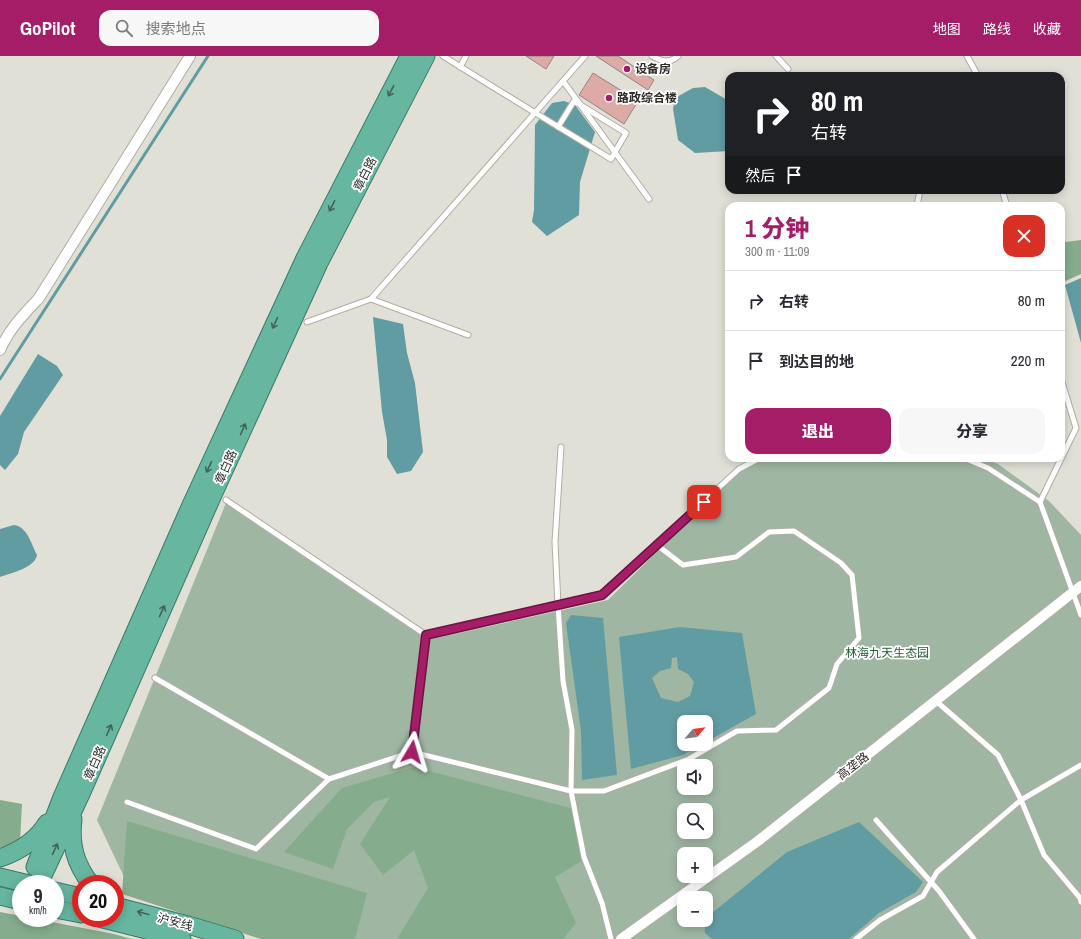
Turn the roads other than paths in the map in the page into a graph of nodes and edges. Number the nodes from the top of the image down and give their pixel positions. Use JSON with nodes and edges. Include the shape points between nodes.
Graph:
{"nodes":[{"id":1,"x":190,"y":56,"type":"edge"},
{"id":2,"x":409,"y":56,"type":"edge"},
{"id":3,"x":426,"y":56,"type":"edge"},
{"id":4,"x":442,"y":56,"type":"edge"},
{"id":5,"x":466,"y":56,"type":"edge"},
{"id":6,"x":585,"y":56,"type":"edge"},
{"id":7,"x":652,"y":56,"type":"edge"},
{"id":8,"x":678,"y":56,"type":"edge"},
{"id":9,"x":776,"y":56,"type":"edge"},
{"id":10,"x":967,"y":56,"type":"edge"},
{"id":11,"x":460,"y":66,"type":"junction"},
{"id":12,"x":788,"y":68,"type":"dead end"},
{"id":13,"x":976,"y":72,"type":"edge"},
{"id":14,"x":563,"y":82,"type":"junction"},
{"id":15,"x":558,"y":127,"type":"junction"},
{"id":16,"x":649,"y":199,"type":"dead end"},
{"id":17,"x":371,"y":299,"type":"junction"},
{"id":18,"x":307,"y":322,"type":"dead end"},
{"id":19,"x":468,"y":335,"type":"dead end"},
{"id":20,"x":0,"y":350,"type":"edge"},
{"id":21,"x":1065,"y":392,"type":"edge"},
{"id":22,"x":561,"y":447,"type":"dead end"},
{"id":23,"x":1065,"y":451,"type":"edge"},
{"id":24,"x":752,"y":462,"type":"edge"},
{"id":25,"x":974,"y":462,"type":"edge"},
{"id":26,"x":1059,"y":462,"type":"edge"},
{"id":27,"x":226,"y":500,"type":"dead end"},
{"id":28,"x":1040,"y":502,"type":"junction"},
{"id":29,"x":657,"y":545,"type":"junction"},
{"id":30,"x":1077,"y":589,"type":"edge"},
{"id":31,"x":558,"y":606,"type":"junction"},
{"id":32,"x":1081,"y":615,"type":"edge"},
{"id":33,"x":426,"y":635,"type":"junction"},
{"id":34,"x":155,"y":678,"type":"dead end"},
{"id":35,"x":936,"y":701,"type":"junction"},
{"id":36,"x":412,"y":752,"type":"junction"},
{"id":37,"x":1081,"y":765,"type":"edge"},
{"id":38,"x":329,"y":779,"type":"junction"},
{"id":39,"x":571,"y":791,"type":"junction"},
{"id":40,"x":1020,"y":800,"type":"junction"},
{"id":41,"x":127,"y":802,"type":"dead end"},
{"id":42,"x":68,"y":804,"type":"junction"},
{"id":43,"x":876,"y":820,"type":"dead end"},
{"id":44,"x":0,"y":858,"type":"edge"},
{"id":45,"x":33,"y":875,"type":"edge"},
{"id":46,"x":42,"y":875,"type":"edge"},
{"id":47,"x":85,"y":875,"type":"edge"},
{"id":48,"x":0,"y":877,"type":"edge"},
{"id":49,"x":12,"y":880,"type":"edge"},
{"id":50,"x":932,"y":882,"type":"junction"},
{"id":51,"x":0,"y":896,"type":"edge"},
{"id":52,"x":12,"y":899,"type":"edge"},
{"id":53,"x":1081,"y":902,"type":"edge"},
{"id":54,"x":124,"y":908,"type":"edge"},
{"id":55,"x":124,"y":924,"type":"edge"},
{"id":56,"x":182,"y":939,"type":"edge"},
{"id":57,"x":234,"y":939,"type":"edge"},
{"id":58,"x":611,"y":939,"type":"edge"},
{"id":59,"x":621,"y":939,"type":"edge"},
{"id":60,"x":856,"y":939,"type":"edge"},
{"id":61,"x":974,"y":939,"type":"edge"}],
"edges":[{"from":1,"to":20,"type":"street","via":[[39,298],[6,337]]},
{"from":2,"to":42,"type":"highway","name":"章白路","one_way":true,"via":[[305,258],[191,505]]},
{"from":42,"to":3,"type":"highway","name":"章白路","one_way":true,"via":[[319,263]]},
{"from":4,"to":11,"type":"lane"},
{"from":5,"to":11,"type":"lane"},
{"from":6,"to":14,"type":"lane"},
{"from":7,"to":8,"type":"lane","via":[[665,61]]},
{"from":9,"to":12,"type":"lane"},
{"from":10,"to":13,"type":"lane"},
{"from":11,"to":15,"type":"lane"},
{"from":14,"to":16,"type":"lane"},
{"from":14,"to":17,"type":"lane"},
{"from":15,"to":15,"type":"lane","via":[[574,101],[626,133],[611,159]]},
{"from":17,"to":18,"type":"lane"},
{"from":17,"to":19,"type":"lane"},
{"from":21,"to":23,"type":"lane","via":[[1076,428]]},
{"from":22,"to":31,"type":"lane","via":[[555,542]]},
{"from":24,"to":29,"type":"lane","via":[[739,469]]},
{"from":25,"to":28,"type":"lane","via":[[988,468]]},
{"from":26,"to":28,"type":"lane"},
{"from":27,"to":33,"type":"lane"},
{"from":28,"to":30,"type":"lane"},
{"from":29,"to":31,"type":"lane","via":[[602,595]]},
{"from":29,"to":39,"type":"lane","via":[[683,565],[736,557],[769,532],[794,531],[841,563],[852,575],[859,638],[837,664],[829,688],[776,730],[737,731],[689,759],[604,791]]},
{"from":30,"to":32,"type":"lane"},
{"from":30,"to":35,"type":"street","name":"高垄路"},
{"from":31,"to":33,"type":"lane"},
{"from":31,"to":39,"type":"lane","via":[[563,681],[572,730]]},
{"from":33,"to":36,"type":"lane"},
{"from":34,"to":38,"type":"lane"},
{"from":35,"to":40,"type":"lane","via":[[998,755]]},
{"from":35,"to":59,"type":"street","name":"高垄路","via":[[758,841]]},
{"from":36,"to":38,"type":"lane"},
{"from":36,"to":39,"type":"lane"},
{"from":37,"to":40,"type":"lane"},
{"from":38,"to":41,"type":"lane","via":[[256,849]]},
{"from":39,"to":58,"type":"lane","via":[[584,857],[602,903]]},
{"from":40,"to":50,"type":"lane","via":[[937,872]]},
{"from":40,"to":53,"type":"lane","via":[[1044,855]]},
{"from":42,"to":44,"type":"highway","via":[[32,842]]},
{"from":42,"to":45,"type":"highway","name":"章白路"},
{"from":46,"to":42,"type":"highway","name":"章白路","one_way":true},
{"from":42,"to":47,"type":"highway","via":[[74,851]]},
{"from":43,"to":50,"type":"lane"},
{"from":48,"to":49,"type":"highway"},
{"from":50,"to":60,"type":"lane","via":[[923,896],[880,920]]},
{"from":50,"to":61,"type":"lane"},
{"from":51,"to":52,"type":"highway"},
{"from":57,"to":54,"type":"highway","name":"沪安线","one_way":true},
{"from":55,"to":56,"type":"highway","name":"沪安线"}]}
